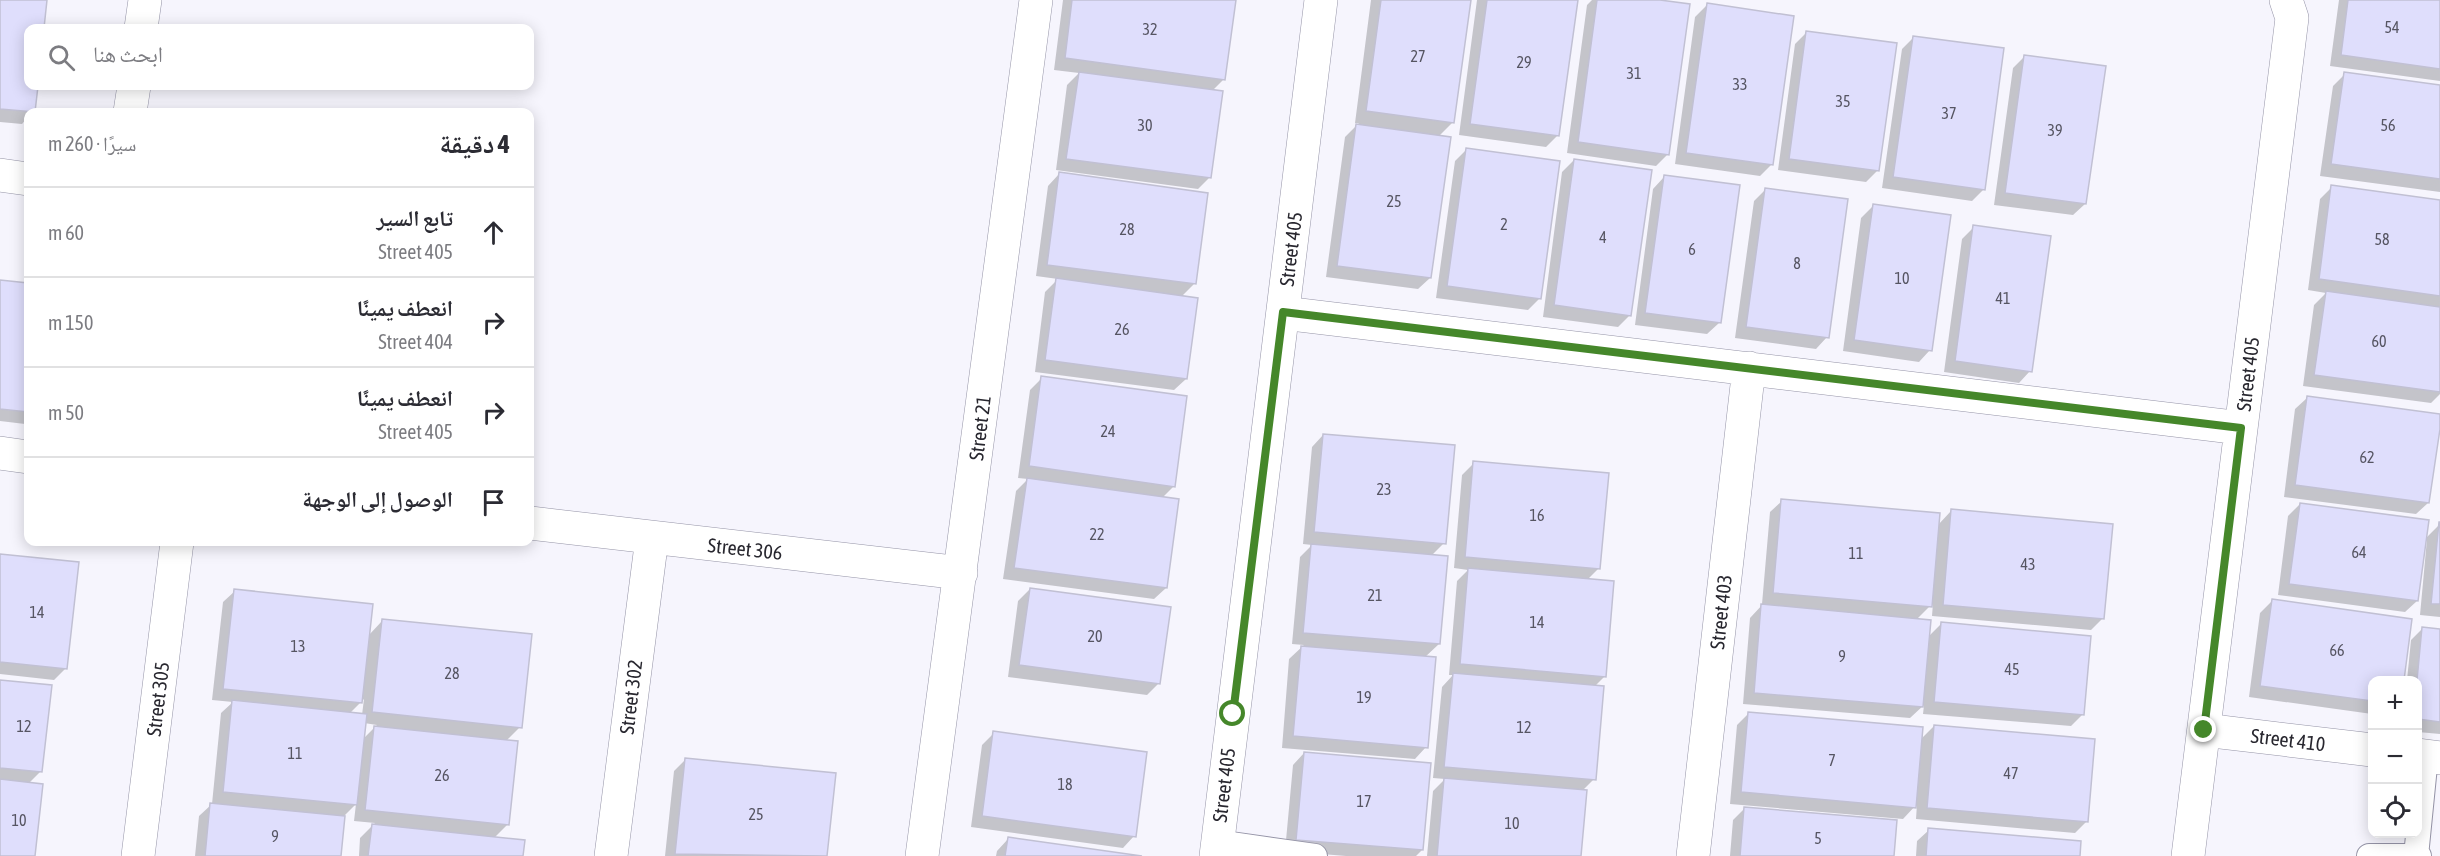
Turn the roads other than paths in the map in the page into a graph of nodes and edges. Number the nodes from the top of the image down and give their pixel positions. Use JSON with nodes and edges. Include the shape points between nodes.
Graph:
{"nodes":[{"id":1,"x":145,"y":0,"type":"edge"},
{"id":2,"x":1036,"y":0,"type":"edge"},
{"id":3,"x":1322,"y":0,"type":"edge"},
{"id":4,"x":2286,"y":0,"type":"edge"},
{"id":5,"x":142,"y":24,"type":"edge"},
{"id":6,"x":133,"y":90,"type":"edge"},
{"id":7,"x":131,"y":108,"type":"edge"},
{"id":8,"x":0,"y":175,"type":"edge"},
{"id":9,"x":24,"y":178,"type":"edge"},
{"id":10,"x":1283,"y":312,"type":"junction"},
{"id":11,"x":1749,"y":368,"type":"junction"},
{"id":12,"x":2241,"y":428,"type":"junction"},
{"id":13,"x":0,"y":453,"type":"edge"},
{"id":14,"x":24,"y":456,"type":"edge"},
{"id":15,"x":534,"y":523,"type":"edge"},
{"id":16,"x":652,"y":538,"type":"junction"},
{"id":17,"x":177,"y":546,"type":"edge"},
{"id":18,"x":961,"y":573,"type":"junction"},
{"id":19,"x":2204,"y":730,"type":"junction"},
{"id":20,"x":2368,"y":749,"type":"edge"},
{"id":21,"x":2428,"y":756,"type":"edge"},
{"id":22,"x":1216,"y":849,"type":"edge"},
{"id":23,"x":138,"y":856,"type":"edge"},
{"id":24,"x":611,"y":856,"type":"edge"},
{"id":25,"x":922,"y":856,"type":"edge"},
{"id":26,"x":1315,"y":856,"type":"edge"},
{"id":27,"x":1693,"y":856,"type":"edge"},
{"id":28,"x":2188,"y":856,"type":"edge"},
{"id":29,"x":2369,"y":856,"type":"edge"},
{"id":30,"x":2418,"y":856,"type":"edge"}],
"edges":[{"from":1,"to":5,"type":"street"},
{"from":2,"to":18,"type":"street","name":"Street 21"},
{"from":3,"to":10,"type":"street","name":"Street 405"},
{"from":4,"to":12,"type":"street","name":"Street 405","via":[[2292,18]]},
{"from":6,"to":7,"type":"street"},
{"from":8,"to":9,"type":"street"},
{"from":10,"to":11,"type":"street"},
{"from":10,"to":22,"type":"street","name":"Street 405"},
{"from":11,"to":12,"type":"street"},
{"from":11,"to":27,"type":"street","name":"Street 403"},
{"from":12,"to":19,"type":"street","name":"Street 405"},
{"from":13,"to":14,"type":"street"},
{"from":15,"to":16,"type":"street","name":"Street 306"},
{"from":16,"to":18,"type":"street","name":"Street 306"},
{"from":16,"to":24,"type":"street","name":"Street 302"},
{"from":17,"to":23,"type":"street","name":"Street 305"},
{"from":18,"to":25,"type":"street","name":"Street 21"},
{"from":19,"to":20,"type":"street","name":"Street 410"},
{"from":19,"to":28,"type":"street","name":"Street 405"},
{"from":21,"to":30,"type":"lane"},
{"from":22,"to":26,"type":"lane"},
{"from":29,"to":30,"type":"lane"}]}
